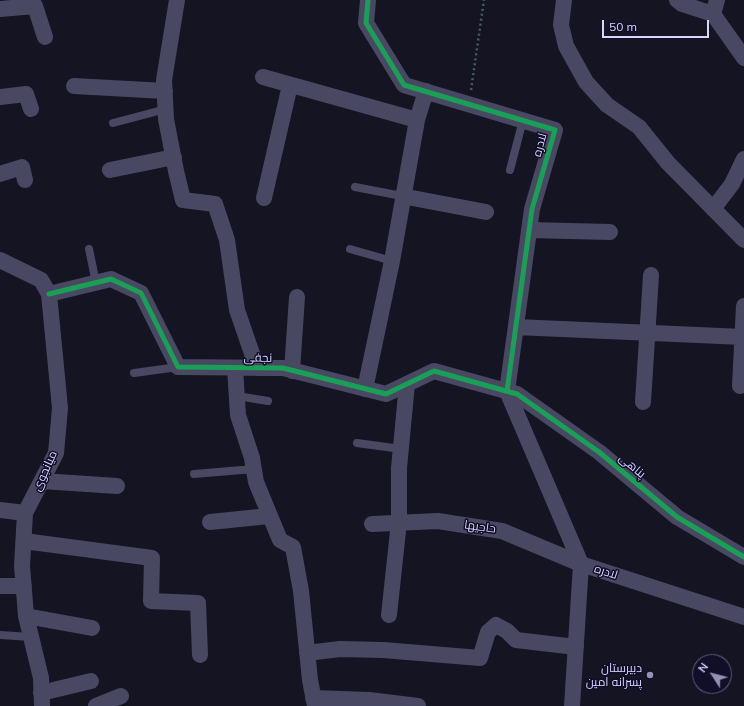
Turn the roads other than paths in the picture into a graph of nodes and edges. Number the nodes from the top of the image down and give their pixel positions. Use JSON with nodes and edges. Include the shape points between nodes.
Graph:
{"nodes":[{"id":1,"x":177,"y":0,"type":"edge"},
{"id":2,"x":368,"y":0,"type":"edge"},
{"id":3,"x":564,"y":0,"type":"edge"},
{"id":4,"x":677,"y":0,"type":"edge"},
{"id":5,"x":715,"y":7,"type":"edge"},
{"id":6,"x":0,"y":9,"type":"edge"},
{"id":7,"x":45,"y":37,"type":"dead end"},
{"id":8,"x":744,"y":58,"type":"edge"},
{"id":9,"x":263,"y":78,"type":"dead end"},
{"id":10,"x":290,"y":85,"type":"junction"},
{"id":11,"x":74,"y":86,"type":"dead end"},
{"id":12,"x":165,"y":91,"type":"junction"},
{"id":13,"x":426,"y":91,"type":"junction"},
{"id":14,"x":0,"y":97,"type":"edge"},
{"id":15,"x":31,"y":109,"type":"dead end"},
{"id":16,"x":166,"y":109,"type":"junction"},
{"id":17,"x":417,"y":120,"type":"junction"},
{"id":18,"x":523,"y":120,"type":"junction"},
{"id":19,"x":113,"y":123,"type":"dead end"},
{"id":20,"x":174,"y":157,"type":"junction"},
{"id":21,"x":744,"y":158,"type":"edge"},
{"id":22,"x":110,"y":170,"type":"dead end"},
{"id":23,"x":510,"y":170,"type":"dead end"},
{"id":24,"x":0,"y":174,"type":"edge"},
{"id":25,"x":25,"y":180,"type":"dead end"},
{"id":26,"x":355,"y":187,"type":"dead end"},
{"id":27,"x":402,"y":196,"type":"junction"},
{"id":28,"x":264,"y":198,"type":"dead end"},
{"id":29,"x":713,"y":209,"type":"junction"},
{"id":30,"x":486,"y":212,"type":"dead end"},
{"id":31,"x":529,"y":230,"type":"junction"},
{"id":32,"x":610,"y":232,"type":"dead end"},
{"id":33,"x":744,"y":240,"type":"edge"},
{"id":34,"x":89,"y":249,"type":"dead end"},
{"id":35,"x":350,"y":249,"type":"dead end"},
{"id":36,"x":0,"y":260,"type":"edge"},
{"id":37,"x":392,"y":261,"type":"junction"},
{"id":38,"x":651,"y":275,"type":"dead end"},
{"id":39,"x":96,"y":283,"type":"junction"},
{"id":40,"x":49,"y":294,"type":"junction"},
{"id":41,"x":298,"y":297,"type":"dead end"},
{"id":42,"x":744,"y":306,"type":"edge"},
{"id":43,"x":516,"y":326,"type":"junction"},
{"id":44,"x":647,"y":333,"type":"junction"},
{"id":45,"x":743,"y":337,"type":"junction"},
{"id":46,"x":178,"y":367,"type":"junction"},
{"id":47,"x":235,"y":368,"type":"junction"},
{"id":48,"x":257,"y":368,"type":"junction"},
{"id":49,"x":292,"y":370,"type":"junction"},
{"id":50,"x":134,"y":373,"type":"dead end"},
{"id":51,"x":407,"y":384,"type":"junction"},
{"id":52,"x":740,"y":386,"type":"dead end"},
{"id":53,"x":365,"y":389,"type":"junction"},
{"id":54,"x":507,"y":391,"type":"junction"},
{"id":55,"x":237,"y":396,"type":"junction"},
{"id":56,"x":268,"y":401,"type":"dead end"},
{"id":57,"x":643,"y":402,"type":"dead end"},
{"id":58,"x":357,"y":443,"type":"dead end"},
{"id":59,"x":401,"y":449,"type":"junction"},
{"id":60,"x":254,"y":469,"type":"junction"},
{"id":61,"x":194,"y":474,"type":"dead end"},
{"id":62,"x":42,"y":481,"type":"junction"},
{"id":63,"x":116,"y":486,"type":"dead end"},
{"id":64,"x":0,"y":510,"type":"edge"},
{"id":65,"x":25,"y":513,"type":"junction"},
{"id":66,"x":269,"y":516,"type":"junction"},
{"id":67,"x":210,"y":522,"type":"dead end"},
{"id":68,"x":398,"y":522,"type":"junction"},
{"id":69,"x":372,"y":524,"type":"dead end"},
{"id":70,"x":24,"y":541,"type":"junction"},
{"id":71,"x":744,"y":557,"type":"edge"},
{"id":72,"x":581,"y":564,"type":"junction"},
{"id":73,"x":0,"y":586,"type":"edge"},
{"id":74,"x":24,"y":586,"type":"junction"},
{"id":75,"x":389,"y":615,"type":"dead end"},
{"id":76,"x":26,"y":616,"type":"junction"},
{"id":77,"x":744,"y":617,"type":"edge"},
{"id":78,"x":92,"y":628,"type":"dead end"},
{"id":79,"x":0,"y":635,"type":"edge"},
{"id":80,"x":31,"y":638,"type":"junction"},
{"id":81,"x":576,"y":647,"type":"junction"},
{"id":82,"x":307,"y":653,"type":"junction"},
{"id":83,"x":200,"y":654,"type":"dead end"},
{"id":84,"x":91,"y":681,"type":"dead end"},
{"id":85,"x":121,"y":696,"type":"dead end"},
{"id":86,"x":42,"y":699,"type":"edge"},
{"id":87,"x":314,"y":702,"type":"edge"},
{"id":88,"x":96,"y":706,"type":"edge"},
{"id":89,"x":418,"y":706,"type":"edge"},
{"id":90,"x":572,"y":706,"type":"edge"}],
"edges":[{"from":1,"to":12,"type":"street","via":[[164,80]]},
{"from":2,"to":13,"type":"street","name":"لادره","via":[[366,22],[404,85]]},
{"from":3,"to":29,"type":"street","via":[[561,25],[566,46],[586,82],[607,105],[639,126],[668,164]]},
{"from":4,"to":5,"type":"street","via":[[682,4]]},
{"from":5,"to":8,"type":"street"},
{"from":6,"to":7,"type":"street","via":[[34,6]]},
{"from":9,"to":10,"type":"street"},
{"from":10,"to":17,"type":"street"},
{"from":10,"to":28,"type":"street"},
{"from":11,"to":12,"type":"street"},
{"from":12,"to":16,"type":"street"},
{"from":13,"to":17,"type":"street"},
{"from":13,"to":18,"type":"street","name":"لادره"},
{"from":14,"to":15,"type":"street","via":[[26,94]]},
{"from":16,"to":19,"type":"lane"},
{"from":16,"to":20,"type":"street"},
{"from":17,"to":27,"type":"street"},
{"from":18,"to":23,"type":"lane"},
{"from":18,"to":31,"type":"street","name":"لادره","via":[[555,130],[532,209]]},
{"from":20,"to":22,"type":"street"},
{"from":20,"to":48,"type":"street","via":[[183,200],[215,204],[227,240],[237,310]]},
{"from":21,"to":29,"type":"street","via":[[732,184]]},
{"from":24,"to":25,"type":"street","via":[[22,167]]},
{"from":26,"to":27,"type":"lane"},
{"from":27,"to":30,"type":"street"},
{"from":27,"to":37,"type":"street"},
{"from":29,"to":33,"type":"street"},
{"from":31,"to":32,"type":"street"},
{"from":31,"to":43,"type":"street","name":"لادره"},
{"from":34,"to":39,"type":"lane"},
{"from":35,"to":37,"type":"lane"},
{"from":36,"to":40,"type":"street","via":[[40,280]]},
{"from":37,"to":53,"type":"street"},
{"from":38,"to":44,"type":"street"},
{"from":39,"to":40,"type":"street"},
{"from":39,"to":46,"type":"street","via":[[111,279],[141,293]]},
{"from":40,"to":62,"type":"street","name":"میانجوی","via":[[60,408],[56,453]]},
{"from":41,"to":49,"type":"street"},
{"from":42,"to":45,"type":"street"},
{"from":43,"to":44,"type":"street"},
{"from":43,"to":54,"type":"street","name":"لادره"},
{"from":44,"to":45,"type":"street"},
{"from":44,"to":57,"type":"street"},
{"from":45,"to":52,"type":"street"},
{"from":46,"to":47,"type":"street","name":"نجفی"},
{"from":46,"to":50,"type":"lane"},
{"from":47,"to":48,"type":"street","name":"نجفی"},
{"from":47,"to":55,"type":"street"},
{"from":48,"to":49,"type":"street","name":"نجفی"},
{"from":49,"to":53,"type":"street","name":"نجفی"},
{"from":51,"to":53,"type":"street","name":"نجفی","via":[[386,394]]},
{"from":51,"to":54,"type":"street","name":"نجفی","via":[[434,371]]},
{"from":51,"to":59,"type":"street"},
{"from":54,"to":71,"type":"street","name":"پناهی","via":[[518,394],[599,452],[677,517]]},
{"from":54,"to":72,"type":"street"},
{"from":55,"to":56,"type":"lane"},
{"from":55,"to":60,"type":"street","via":[[238,415]]},
{"from":58,"to":59,"type":"lane"},
{"from":59,"to":68,"type":"street"},
{"from":60,"to":61,"type":"lane"},
{"from":60,"to":66,"type":"street","via":[[256,482]]},
{"from":62,"to":63,"type":"street"},
{"from":62,"to":65,"type":"street","name":"میانجوی"},
{"from":64,"to":65,"type":"street"},
{"from":65,"to":70,"type":"street","name":"میانجوی"},
{"from":66,"to":67,"type":"street"},
{"from":66,"to":82,"type":"street","via":[[280,540],[293,547],[301,591]]},
{"from":68,"to":69,"type":"street","name":"حاجیها"},
{"from":68,"to":72,"type":"street","name":"حاجیها","via":[[438,521],[502,531]]},
{"from":68,"to":75,"type":"street"},
{"from":70,"to":74,"type":"street","name":"میانجوی"},
{"from":70,"to":83,"type":"street","via":[[152,558],[151,601],[198,603]]},
{"from":72,"to":77,"type":"street","name":"لادره"},
{"from":72,"to":81,"type":"street","name":"لادره"},
{"from":73,"to":74,"type":"street"},
{"from":74,"to":76,"type":"street","name":"میانجوی"},
{"from":76,"to":78,"type":"street"},
{"from":76,"to":80,"type":"street","name":"میانجوی"},
{"from":79,"to":80,"type":"lane"},
{"from":80,"to":86,"type":"street","name":"میانجوی","via":[[41,678]]},
{"from":81,"to":82,"type":"street","via":[[516,640],[496,625],[488,632],[480,658],[383,650],[340,649]]},
{"from":81,"to":90,"type":"street","name":"لادره"},
{"from":82,"to":87,"type":"street"},
{"from":84,"to":86,"type":"street"},
{"from":85,"to":88,"type":"street"},
{"from":87,"to":89,"type":"street","via":[[369,700]]}]}
